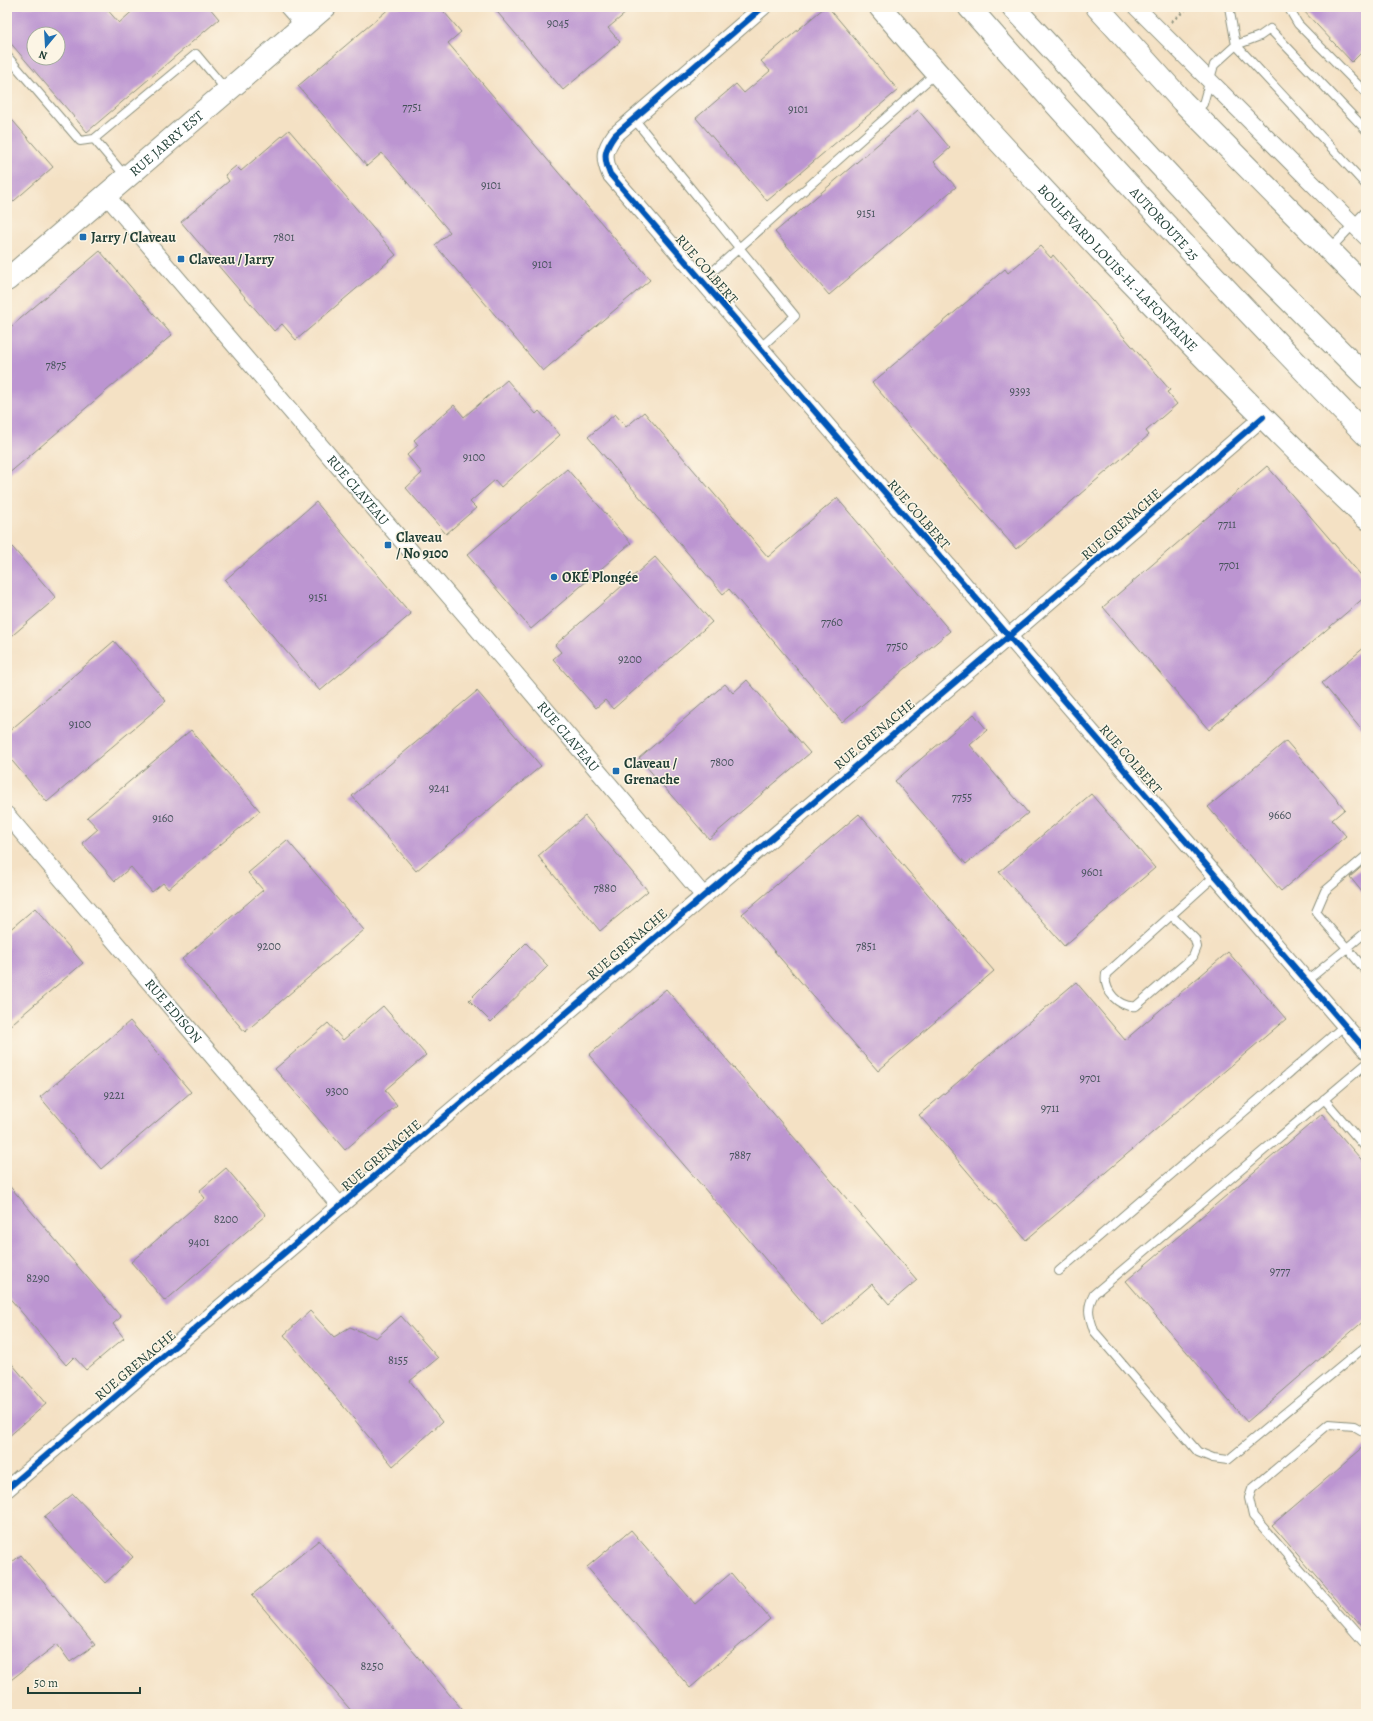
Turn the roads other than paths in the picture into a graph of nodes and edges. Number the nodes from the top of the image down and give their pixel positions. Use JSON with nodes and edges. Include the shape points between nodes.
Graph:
{"nodes":[{"id":1,"x":288,"y":7,"type":"edge"},
{"id":2,"x":325,"y":7,"type":"edge"},
{"id":3,"x":763,"y":7,"type":"edge"},
{"id":4,"x":880,"y":7,"type":"edge"},
{"id":5,"x":969,"y":7,"type":"edge"},
{"id":6,"x":1013,"y":7,"type":"edge"},
{"id":7,"x":1097,"y":7,"type":"edge"},
{"id":8,"x":1136,"y":7,"type":"edge"},
{"id":9,"x":1229,"y":7,"type":"edge"},
{"id":10,"x":1288,"y":7,"type":"edge"},
{"id":11,"x":304,"y":25,"type":"junction"},
{"id":12,"x":1236,"y":45,"type":"junction"},
{"id":13,"x":7,"y":56,"type":"edge"},
{"id":14,"x":937,"y":73,"type":"junction"},
{"id":15,"x":1210,"y":80,"type":"junction"},
{"id":16,"x":228,"y":91,"type":"junction"},
{"id":17,"x":1366,"y":93,"type":"edge"},
{"id":18,"x":1193,"y":112,"type":"junction"},
{"id":19,"x":634,"y":119,"type":"junction"},
{"id":20,"x":1366,"y":130,"type":"edge"},
{"id":21,"x":94,"y":139,"type":"junction"},
{"id":22,"x":127,"y":177,"type":"junction"},
{"id":23,"x":1366,"y":185,"type":"edge"},
{"id":24,"x":106,"y":195,"type":"junction"},
{"id":25,"x":1366,"y":211,"type":"edge"},
{"id":26,"x":1353,"y":224,"type":"junction"},
{"id":27,"x":1366,"y":237,"type":"edge"},
{"id":28,"x":740,"y":248,"type":"junction"},
{"id":29,"x":1329,"y":250,"type":"junction"},
{"id":30,"x":7,"y":280,"type":"edge"},
{"id":31,"x":702,"y":280,"type":"junction"},
{"id":32,"x":1366,"y":287,"type":"edge"},
{"id":33,"x":760,"y":348,"type":"junction"},
{"id":34,"x":1366,"y":377,"type":"edge"},
{"id":35,"x":1263,"y":417,"type":"junction"},
{"id":36,"x":1366,"y":435,"type":"edge"},
{"id":37,"x":1366,"y":518,"type":"edge"},
{"id":38,"x":1008,"y":636,"type":"junction"},
{"id":39,"x":7,"y":815,"type":"edge"},
{"id":40,"x":1366,"y":856,"type":"edge"},
{"id":41,"x":1216,"y":875,"type":"junction"},
{"id":42,"x":702,"y":895,"type":"junction"},
{"id":43,"x":1171,"y":915,"type":"junction"},
{"id":44,"x":1366,"y":932,"type":"edge"},
{"id":45,"x":1347,"y":948,"type":"junction"},
{"id":46,"x":1366,"y":971,"type":"edge"},
{"id":47,"x":1308,"y":980,"type":"junction"},
{"id":48,"x":1345,"y":1024,"type":"junction"},
{"id":49,"x":1366,"y":1050,"type":"edge"},
{"id":50,"x":1366,"y":1064,"type":"edge"},
{"id":51,"x":1324,"y":1099,"type":"junction"},
{"id":52,"x":1366,"y":1148,"type":"edge"},
{"id":53,"x":340,"y":1206,"type":"junction"},
{"id":54,"x":1059,"y":1271,"type":"dead end"},
{"id":55,"x":1366,"y":1346,"type":"edge"},
{"id":56,"x":1366,"y":1433,"type":"edge"},
{"id":57,"x":7,"y":1489,"type":"edge"},
{"id":58,"x":1366,"y":1645,"type":"edge"}],
"edges":[{"from":1,"to":11,"type":"street"},
{"from":2,"to":11,"type":"main road","name":"RUE JARRY EST"},
{"from":3,"to":19,"type":"street","name":"RUE COLBERT"},
{"from":4,"to":14,"type":"main road","name":"BOULEVARD LOUIS-H.-LAFONTAINE"},
{"from":5,"to":36,"type":"main road","name":"AUTOROUTE 25","via":[[1184,243]]},
{"from":6,"to":34,"type":"main road","via":[[1235,246]]},
{"from":7,"to":18,"type":"main road"},
{"from":8,"to":15,"type":"street"},
{"from":9,"to":12,"type":"lane"},
{"from":10,"to":17,"type":"lane","via":[[1298,24]]},
{"from":11,"to":16,"type":"main road","name":"RUE JARRY EST"},
{"from":12,"to":15,"type":"lane","via":[[1214,65]]},
{"from":12,"to":20,"type":"lane","via":[[1260,36],[1270,28]]},
{"from":12,"to":23,"type":"lane"},
{"from":13,"to":21,"type":"lane","via":[[80,141]]},
{"from":14,"to":28,"type":"lane"},
{"from":14,"to":35,"type":"main road","name":"BOULEVARD LOUIS-H.-LAFONTAINE","via":[[1169,323]]},
{"from":15,"to":18,"type":"lane","via":[[1203,104]]},
{"from":15,"to":26,"type":"street"},
{"from":16,"to":21,"type":"lane","via":[[196,54]]},
{"from":16,"to":22,"type":"main road","name":"RUE JARRY EST"},
{"from":18,"to":29,"type":"main road"},
{"from":19,"to":28,"type":"lane"},
{"from":19,"to":31,"type":"street","name":"RUE COLBERT","via":[[609,143],[605,153],[610,174]]},
{"from":21,"to":22,"type":"lane"},
{"from":22,"to":24,"type":"main road","name":"RUE JARRY EST"},
{"from":24,"to":30,"type":"main road","name":"RUE JARRY EST"},
{"from":24,"to":42,"type":"street","name":"RUE CLAVEAU"},
{"from":25,"to":26,"type":"lane"},
{"from":26,"to":27,"type":"street"},
{"from":26,"to":29,"type":"lane"},
{"from":28,"to":31,"type":"lane"},
{"from":28,"to":33,"type":"lane","via":[[795,316]]},
{"from":29,"to":32,"type":"main road"},
{"from":31,"to":33,"type":"street","name":"RUE COLBERT"},
{"from":33,"to":38,"type":"street","name":"RUE COLBERT"},
{"from":35,"to":37,"type":"main road","name":"BOULEVARD LOUIS-H.-LAFONTAINE"},
{"from":35,"to":38,"type":"street","name":"RUE GRENACHE"},
{"from":38,"to":41,"type":"street","name":"RUE COLBERT"},
{"from":38,"to":42,"type":"street","name":"RUE GRENACHE"},
{"from":39,"to":53,"type":"street","name":"RUE EDISON"},
{"from":40,"to":45,"type":"lane","via":[[1325,891],[1316,912]]},
{"from":41,"to":43,"type":"lane"},
{"from":41,"to":47,"type":"street","name":"RUE COLBERT"},
{"from":42,"to":53,"type":"street","name":"RUE GRENACHE"},
{"from":43,"to":43,"type":"lane","via":[[1106,974],[1107,987],[1120,1004],[1136,1006],[1193,957],[1197,947],[1195,939]]},
{"from":44,"to":45,"type":"lane"},
{"from":45,"to":46,"type":"lane"},
{"from":45,"to":47,"type":"lane"},
{"from":47,"to":48,"type":"street","name":"RUE COLBERT"},
{"from":48,"to":49,"type":"street","name":"RUE COLBERT"},
{"from":48,"to":54,"type":"lane"},
{"from":50,"to":51,"type":"lane"},
{"from":51,"to":52,"type":"lane"},
{"from":51,"to":55,"type":"lane","via":[[1094,1294],[1088,1304],[1088,1314],[1094,1331],[1198,1452],[1228,1460]]},
{"from":53,"to":57,"type":"street","name":"RUE GRENACHE"},
{"from":56,"to":58,"type":"lane","via":[[1354,1426],[1329,1424],[1252,1489],[1249,1498],[1253,1516]]}]}
